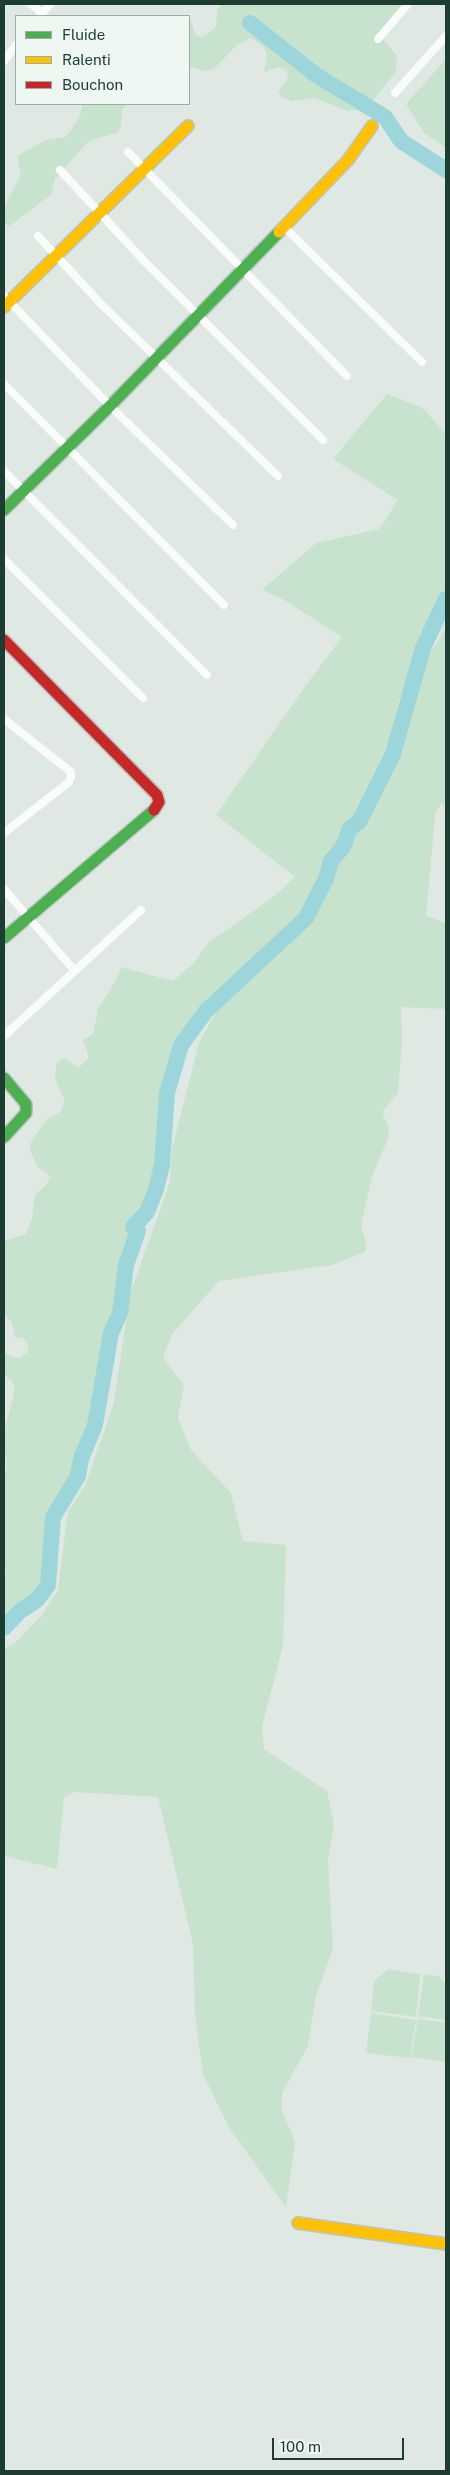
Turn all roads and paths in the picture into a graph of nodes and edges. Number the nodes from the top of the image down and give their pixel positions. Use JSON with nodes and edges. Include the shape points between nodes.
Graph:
{"nodes":[{"id":1,"x":31,"y":4,"type":"edge"},
{"id":2,"x":50,"y":4,"type":"edge"},
{"id":3,"x":408,"y":4,"type":"edge"},
{"id":4,"x":41,"y":15,"type":"edge"},
{"id":5,"x":446,"y":36,"type":"edge"},
{"id":6,"x":378,"y":39,"type":"dead end"},
{"id":7,"x":15,"y":47,"type":"edge"},
{"id":8,"x":4,"y":61,"type":"edge"},
{"id":9,"x":395,"y":93,"type":"dead end"},
{"id":10,"x":188,"y":126,"type":"dead end"},
{"id":11,"x":372,"y":126,"type":"dead end"},
{"id":12,"x":128,"y":152,"type":"dead end"},
{"id":13,"x":144,"y":168,"type":"junction"},
{"id":14,"x":60,"y":170,"type":"dead end"},
{"id":15,"x":99,"y":213,"type":"junction"},
{"id":16,"x":283,"y":226,"type":"junction"},
{"id":17,"x":38,"y":236,"type":"dead end"},
{"id":18,"x":56,"y":255,"type":"junction"},
{"id":19,"x":242,"y":270,"type":"junction"},
{"id":20,"x":5,"y":301,"type":"edge"},
{"id":21,"x":199,"y":314,"type":"junction"},
{"id":22,"x":156,"y":358,"type":"junction"},
{"id":23,"x":422,"y":362,"type":"dead end"},
{"id":24,"x":347,"y":376,"type":"dead end"},
{"id":25,"x":4,"y":384,"type":"edge"},
{"id":26,"x":110,"y":406,"type":"junction"},
{"id":27,"x":323,"y":440,"type":"dead end"},
{"id":28,"x":67,"y":448,"type":"junction"},
{"id":29,"x":4,"y":471,"type":"edge"},
{"id":30,"x":278,"y":476,"type":"dead end"},
{"id":31,"x":24,"y":491,"type":"junction"},
{"id":32,"x":4,"y":510,"type":"edge"},
{"id":33,"x":233,"y":525,"type":"dead end"},
{"id":34,"x":4,"y":559,"type":"edge"},
{"id":35,"x":224,"y":605,"type":"dead end"},
{"id":36,"x":4,"y":640,"type":"edge"},
{"id":37,"x":207,"y":675,"type":"dead end"},
{"id":38,"x":143,"y":698,"type":"dead end"},
{"id":39,"x":5,"y":724,"type":"edge"},
{"id":40,"x":4,"y":833,"type":"edge"},
{"id":41,"x":4,"y":888,"type":"edge"},
{"id":42,"x":141,"y":910,"type":"dead end"},
{"id":43,"x":29,"y":917,"type":"junction"},
{"id":44,"x":4,"y":938,"type":"edge"},
{"id":45,"x":75,"y":971,"type":"junction"},
{"id":46,"x":4,"y":1036,"type":"edge"},
{"id":47,"x":4,"y":1078,"type":"edge"},
{"id":48,"x":4,"y":1137,"type":"edge"},
{"id":49,"x":298,"y":2223,"type":"dead end"},
{"id":50,"x":446,"y":2244,"type":"edge"}],
"edges":[{"from":1,"to":4,"type":"street"},
{"from":2,"to":4,"type":"street"},
{"from":3,"to":6,"type":"street"},
{"from":5,"to":9,"type":"street"},
{"from":7,"to":8,"type":"street"},
{"from":10,"to":13,"type":"street"},
{"from":11,"to":16,"type":"street","via":[[348,160]]},
{"from":12,"to":13,"type":"street"},
{"from":13,"to":15,"type":"street"},
{"from":13,"to":19,"type":"street"},
{"from":14,"to":15,"type":"street"},
{"from":15,"to":18,"type":"street"},
{"from":15,"to":21,"type":"street"},
{"from":16,"to":19,"type":"street"},
{"from":16,"to":23,"type":"street"},
{"from":17,"to":18,"type":"street"},
{"from":18,"to":20,"type":"street"},
{"from":18,"to":22,"type":"street"},
{"from":19,"to":21,"type":"street"},
{"from":19,"to":24,"type":"street"},
{"from":20,"to":26,"type":"street"},
{"from":21,"to":22,"type":"street"},
{"from":21,"to":27,"type":"street"},
{"from":22,"to":26,"type":"street"},
{"from":22,"to":30,"type":"street"},
{"from":25,"to":28,"type":"street"},
{"from":26,"to":28,"type":"street"},
{"from":26,"to":33,"type":"street"},
{"from":28,"to":31,"type":"street"},
{"from":28,"to":35,"type":"street"},
{"from":29,"to":31,"type":"street"},
{"from":31,"to":32,"type":"street"},
{"from":31,"to":37,"type":"street"},
{"from":34,"to":38,"type":"street"},
{"from":36,"to":43,"type":"street","via":[[157,795],[159,802],[156,808]]},
{"from":39,"to":40,"type":"street","via":[[71,772],[71,777],[69,782]]},
{"from":41,"to":43,"type":"street"},
{"from":42,"to":45,"type":"street"},
{"from":43,"to":44,"type":"street"},
{"from":43,"to":45,"type":"street"},
{"from":45,"to":46,"type":"street"},
{"from":47,"to":48,"type":"street","via":[[26,1104],[26,1113]]},
{"from":49,"to":50,"type":"street"}]}
